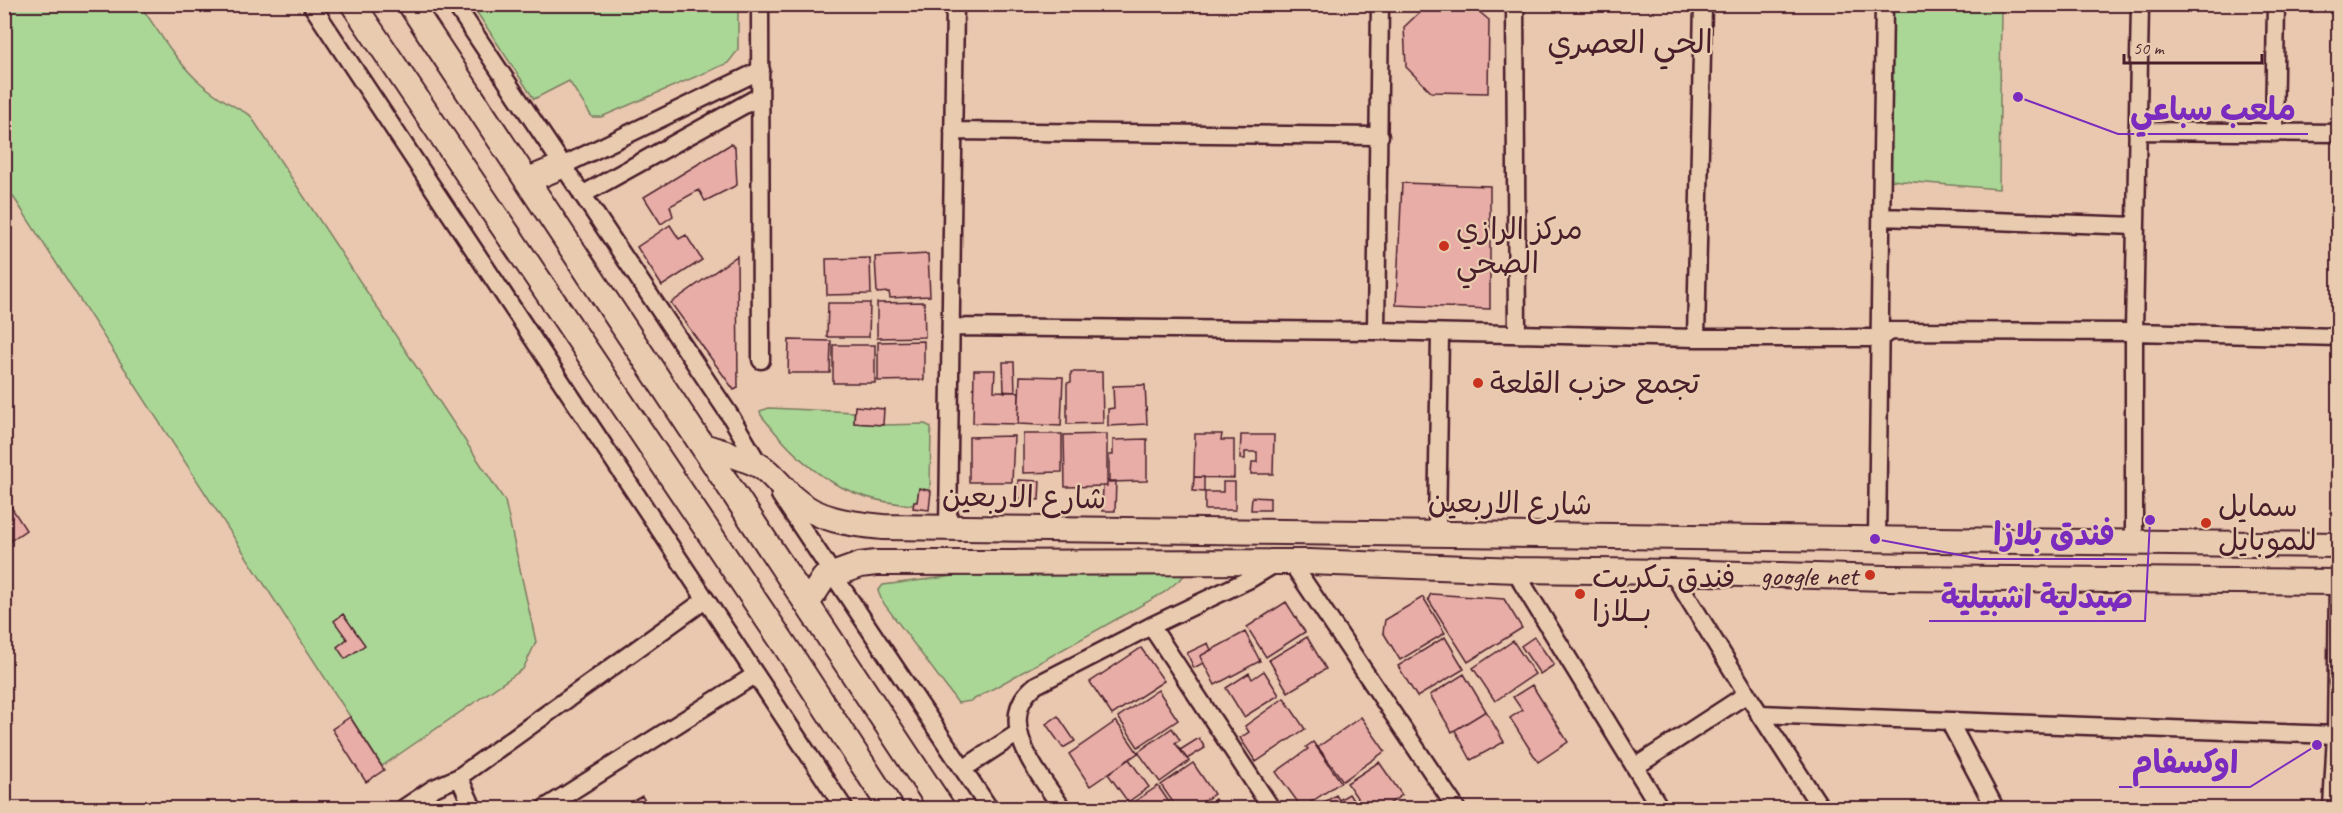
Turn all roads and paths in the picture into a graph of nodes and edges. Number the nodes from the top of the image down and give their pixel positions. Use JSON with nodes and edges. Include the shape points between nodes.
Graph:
{"nodes":[{"id":1,"x":311,"y":4,"type":"edge"},
{"id":2,"x":353,"y":4,"type":"edge"},
{"id":3,"x":410,"y":4,"type":"edge"},
{"id":4,"x":455,"y":4,"type":"edge"},
{"id":5,"x":760,"y":4,"type":"edge"},
{"id":6,"x":956,"y":4,"type":"edge"},
{"id":7,"x":1380,"y":4,"type":"edge"},
{"id":8,"x":1515,"y":4,"type":"edge"},
{"id":9,"x":1702,"y":4,"type":"edge"},
{"id":10,"x":1884,"y":4,"type":"edge"},
{"id":11,"x":2140,"y":4,"type":"edge"},
{"id":12,"x":2276,"y":4,"type":"edge"},
{"id":13,"x":760,"y":70,"type":"junction"},
{"id":14,"x":760,"y":96,"type":"junction"},
{"id":15,"x":2137,"y":130,"type":"junction"},
{"id":16,"x":953,"y":131,"type":"junction"},
{"id":17,"x":2274,"y":133,"type":"junction"},
{"id":18,"x":2338,"y":134,"type":"edge"},
{"id":19,"x":1380,"y":136,"type":"junction"},
{"id":20,"x":562,"y":166,"type":"junction"},
{"id":21,"x":528,"y":180,"type":"junction"},
{"id":22,"x":582,"y":195,"type":"junction"},
{"id":23,"x":1882,"y":217,"type":"junction"},
{"id":24,"x":2136,"y":226,"type":"junction"},
{"id":25,"x":951,"y":327,"type":"junction"},
{"id":26,"x":1376,"y":331,"type":"junction"},
{"id":27,"x":2134,"y":332,"type":"junction"},
{"id":28,"x":1517,"y":333,"type":"junction"},
{"id":29,"x":1440,"y":334,"type":"junction"},
{"id":30,"x":2338,"y":337,"type":"edge"},
{"id":31,"x":1696,"y":338,"type":"junction"},
{"id":32,"x":1880,"y":338,"type":"junction"},
{"id":33,"x":761,"y":360,"type":"dead end"},
{"id":34,"x":703,"y":446,"type":"junction"},
{"id":35,"x":760,"y":466,"type":"junction"},
{"id":36,"x":948,"y":528,"type":"junction"},
{"id":37,"x":1311,"y":531,"type":"junction"},
{"id":38,"x":1437,"y":534,"type":"junction"},
{"id":39,"x":1877,"y":538,"type":"junction"},
{"id":40,"x":2134,"y":542,"type":"junction"},
{"id":41,"x":2338,"y":545,"type":"edge"},
{"id":42,"x":1293,"y":562,"type":"junction"},
{"id":43,"x":1517,"y":570,"type":"junction"},
{"id":44,"x":1672,"y":572,"type":"junction"},
{"id":45,"x":834,"y":574,"type":"junction"},
{"id":46,"x":2338,"y":582,"type":"edge"},
{"id":47,"x":705,"y":600,"type":"junction"},
{"id":48,"x":807,"y":604,"type":"junction"},
{"id":49,"x":1152,"y":626,"type":"junction"},
{"id":50,"x":755,"y":675,"type":"junction"},
{"id":51,"x":1747,"y":694,"type":"junction"},
{"id":52,"x":1759,"y":714,"type":"junction"},
{"id":53,"x":1949,"y":721,"type":"junction"},
{"id":54,"x":1018,"y":733,"type":"junction"},
{"id":55,"x":2336,"y":735,"type":"junction"},
{"id":56,"x":1635,"y":767,"type":"junction"},
{"id":57,"x":963,"y":769,"type":"junction"},
{"id":58,"x":459,"y":777,"type":"junction"},
{"id":59,"x":404,"y":808,"type":"edge"},
{"id":60,"x":473,"y":808,"type":"edge"},
{"id":61,"x":545,"y":808,"type":"edge"},
{"id":62,"x":844,"y":808,"type":"edge"},
{"id":63,"x":891,"y":808,"type":"edge"},
{"id":64,"x":942,"y":808,"type":"edge"},
{"id":65,"x":989,"y":808,"type":"edge"},
{"id":66,"x":1062,"y":808,"type":"edge"},
{"id":67,"x":1271,"y":808,"type":"edge"},
{"id":68,"x":1456,"y":808,"type":"edge"},
{"id":69,"x":1660,"y":808,"type":"edge"},
{"id":70,"x":1821,"y":808,"type":"edge"},
{"id":71,"x":1995,"y":808,"type":"edge"},
{"id":72,"x":2332,"y":808,"type":"edge"}],
"edges":[{"from":1,"to":47,"type":"street"},
{"from":2,"to":63,"type":"main road"},
{"from":3,"to":21,"type":"main road"},
{"from":4,"to":20,"type":"street"},
{"from":5,"to":13,"type":"street"},
{"from":6,"to":16,"type":"street"},
{"from":7,"to":19,"type":"street"},
{"from":8,"to":28,"type":"street"},
{"from":9,"to":31,"type":"street"},
{"from":10,"to":23,"type":"street"},
{"from":11,"to":15,"type":"street"},
{"from":12,"to":17,"type":"street"},
{"from":13,"to":14,"type":"street"},
{"from":13,"to":20,"type":"street"},
{"from":14,"to":22,"type":"street"},
{"from":14,"to":33,"type":"street"},
{"from":15,"to":17,"type":"street"},
{"from":15,"to":24,"type":"street"},
{"from":16,"to":19,"type":"street"},
{"from":16,"to":25,"type":"street"},
{"from":17,"to":18,"type":"street"},
{"from":19,"to":26,"type":"street"},
{"from":20,"to":21,"type":"main road"},
{"from":20,"to":22,"type":"street"},
{"from":21,"to":34,"type":"main road"},
{"from":22,"to":35,"type":"street"},
{"from":23,"to":24,"type":"street"},
{"from":23,"to":32,"type":"street"},
{"from":24,"to":27,"type":"street"},
{"from":25,"to":26,"type":"street"},
{"from":25,"to":36,"type":"street"},
{"from":26,"to":29,"type":"street"},
{"from":27,"to":30,"type":"street"},
{"from":27,"to":32,"type":"street","via":[[1890,331]]},
{"from":27,"to":40,"type":"street"},
{"from":28,"to":29,"type":"street"},
{"from":28,"to":31,"type":"street"},
{"from":29,"to":38,"type":"street"},
{"from":31,"to":32,"type":"street"},
{"from":32,"to":39,"type":"street"},
{"from":34,"to":35,"type":"main road","name":"شارع الاربعين"},
{"from":34,"to":48,"type":"main road"},
{"from":35,"to":36,"type":"main road","name":"شارع الاربعين","via":[[795,499],[831,519],[854,525]]},
{"from":35,"to":45,"type":"street"},
{"from":36,"to":37,"type":"main road","name":"شارع الاربعين"},
{"from":37,"to":38,"type":"main road","name":"شارع الاربعين"},
{"from":37,"to":42,"type":"main road"},
{"from":38,"to":39,"type":"main road","name":"شارع الاربعين"},
{"from":39,"to":40,"type":"main road","name":"شارع الاربعين"},
{"from":40,"to":41,"type":"main road","name":"شارع الاربعين"},
{"from":42,"to":43,"type":"main road"},
{"from":42,"to":45,"type":"main road","via":[[876,563]]},
{"from":42,"to":49,"type":"street"},
{"from":42,"to":68,"type":"street"},
{"from":43,"to":44,"type":"main road"},
{"from":43,"to":56,"type":"street"},
{"from":44,"to":46,"type":"main road","via":[[1886,579]]},
{"from":44,"to":51,"type":"street"},
{"from":45,"to":48,"type":"main road","via":[[824,579]]},
{"from":45,"to":57,"type":"street"},
{"from":46,"to":55,"type":"street"},
{"from":47,"to":50,"type":"street"},
{"from":47,"to":58,"type":"street"},
{"from":48,"to":64,"type":"main road"},
{"from":49,"to":54,"type":"street","via":[[1036,685],[1019,710]]},
{"from":49,"to":67,"type":"street"},
{"from":50,"to":61,"type":"street"},
{"from":50,"to":62,"type":"street"},
{"from":51,"to":52,"type":"street"},
{"from":51,"to":56,"type":"street"},
{"from":52,"to":53,"type":"street"},
{"from":52,"to":70,"type":"street"},
{"from":53,"to":55,"type":"street"},
{"from":53,"to":71,"type":"street"},
{"from":54,"to":57,"type":"street"},
{"from":54,"to":66,"type":"street","via":[[1029,759]]},
{"from":55,"to":72,"type":"street"},
{"from":56,"to":69,"type":"street"},
{"from":57,"to":65,"type":"street"},
{"from":58,"to":59,"type":"street"},
{"from":58,"to":60,"type":"street"}]}
